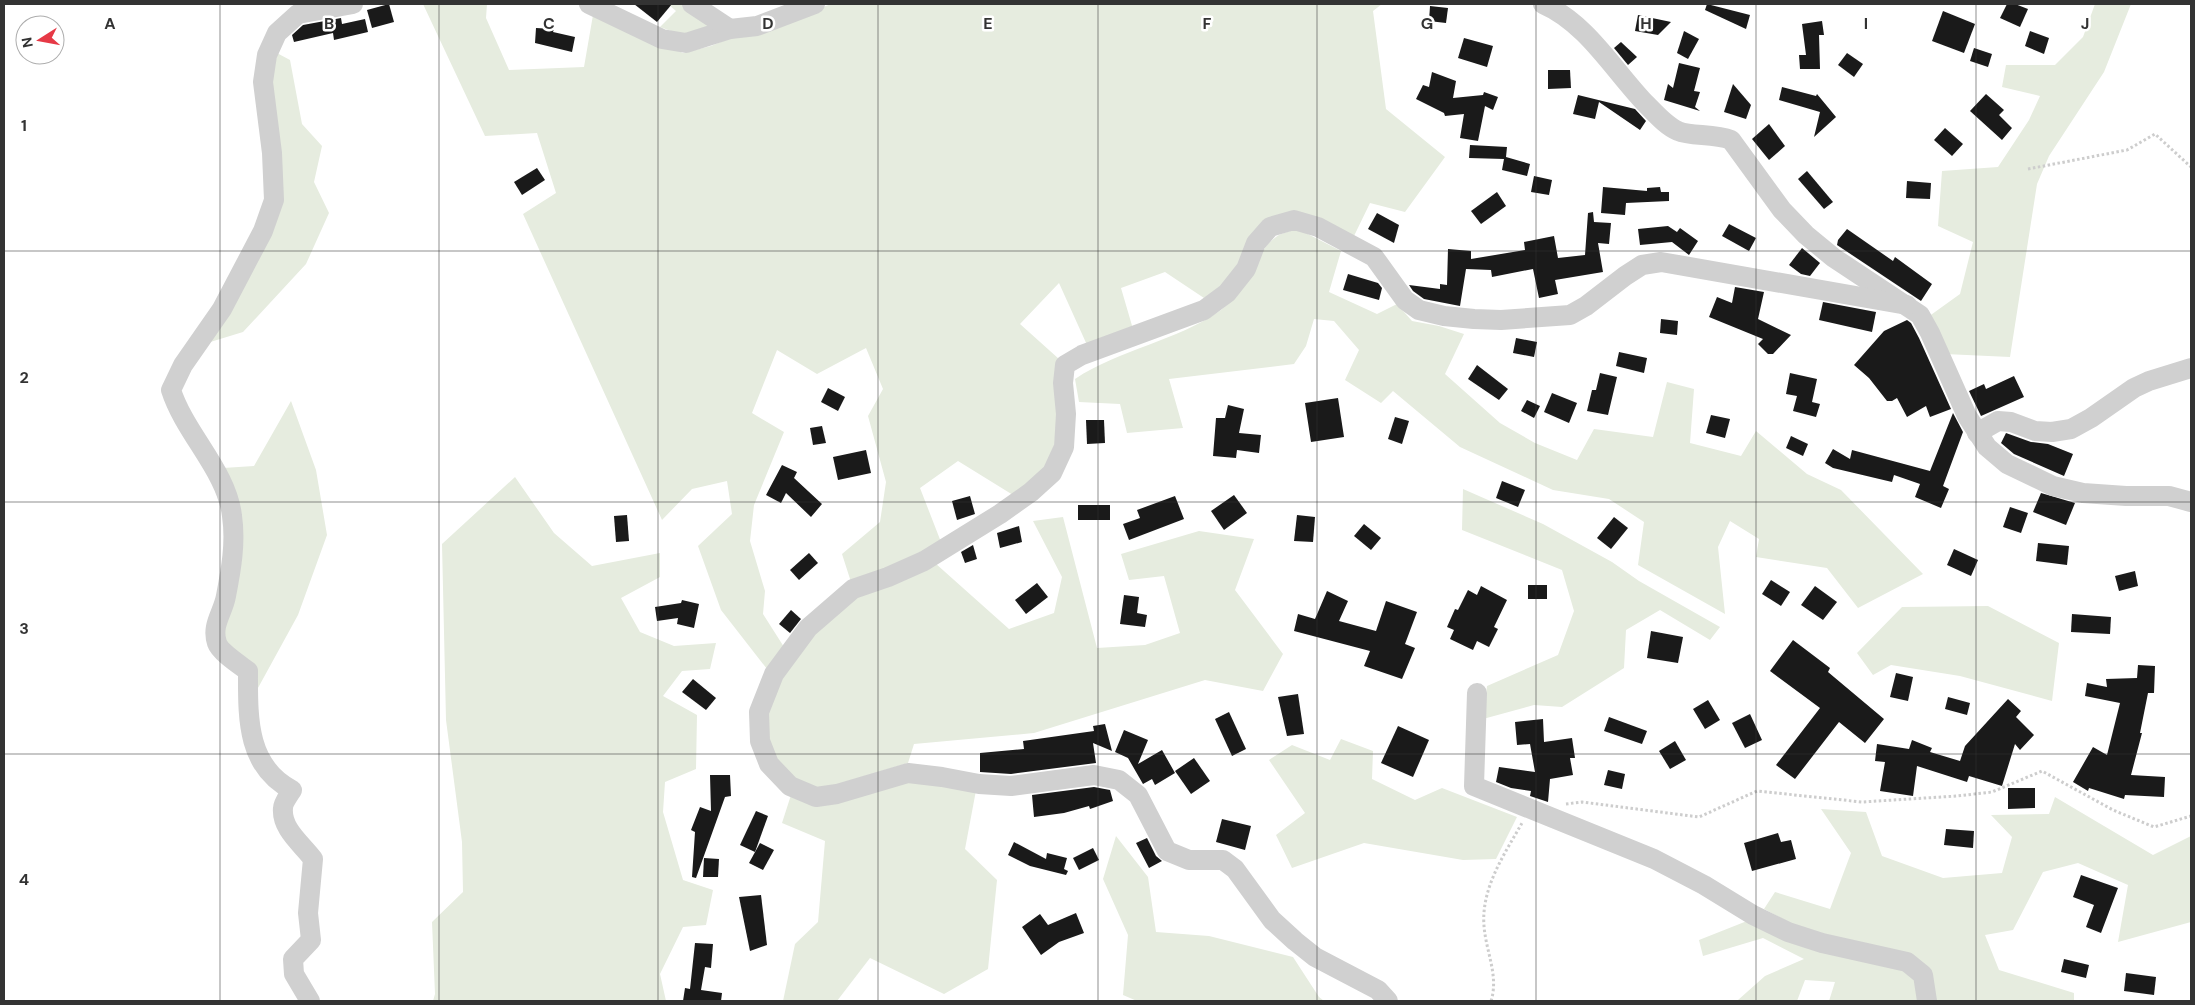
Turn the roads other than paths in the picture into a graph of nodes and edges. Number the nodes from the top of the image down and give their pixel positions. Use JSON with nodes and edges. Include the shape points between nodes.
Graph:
{"nodes":[{"id":1,"x":354,"y":4,"type":"edge"},
{"id":2,"x":589,"y":4,"type":"edge"},
{"id":3,"x":692,"y":4,"type":"edge"},
{"id":4,"x":815,"y":4,"type":"edge"},
{"id":5,"x":1543,"y":4,"type":"edge"},
{"id":6,"x":730,"y":29,"type":"junction"},
{"id":7,"x":1907,"y":306,"type":"junction"},
{"id":8,"x":2191,"y":368,"type":"edge"},
{"id":9,"x":1977,"y":433,"type":"junction"},
{"id":10,"x":2191,"y":502,"type":"edge"},
{"id":11,"x":1477,"y":693,"type":"dead end"},
{"id":12,"x":310,"y":1001,"type":"edge"},
{"id":13,"x":1388,"y":1001,"type":"edge"},
{"id":14,"x":1927,"y":1001,"type":"edge"}],
"edges":[{"from":1,"to":12,"type":"street","via":[[298,14],[277,33],[267,55],[263,82],[274,200],[263,231],[222,309],[183,365],[171,390],[180,412],[220,477],[232,515],[233,553],[226,598],[215,627],[218,645],[248,671],[249,726],[260,760],[269,775],[292,790],[283,808],[287,829],[313,859],[308,913],[311,940],[293,959],[294,974]]},
{"from":2,"to":6,"type":"street","via":[[662,39],[686,43]]},
{"from":3,"to":6,"type":"street"},
{"from":4,"to":6,"type":"street","via":[[757,26]]},
{"from":5,"to":7,"type":"street","via":[[1576,25],[1661,119],[1679,132],[1719,135],[1731,140],[1782,210],[1806,235],[1834,258]]},
{"from":7,"to":9,"type":"street","via":[[1920,315],[1930,332]]},
{"from":7,"to":13,"type":"street","via":[[1661,262],[1642,265],[1570,315],[1501,320],[1444,316],[1419,310],[1405,300],[1374,257],[1318,226],[1294,220],[1270,227],[1256,243],[1246,269],[1227,293],[1204,310],[1082,355],[1065,365],[1064,447],[1052,473],[1032,492],[924,561],[853,589],[808,628],[774,674],[759,712],[760,741],[769,764],[790,786],[816,797],[908,773],[1012,786],[1094,775],[1119,780],[1138,795],[1167,851],[1189,860],[1223,860],[1235,869],[1272,920],[1295,941],[1315,957],[1378,990]]},
{"from":8,"to":9,"type":"street","via":[[2134,388],[2071,429],[2035,431],[1998,421]]},
{"from":9,"to":10,"type":"street","via":[[1987,447],[2007,464],[2052,486],[2083,493],[2170,496]]},
{"from":11,"to":14,"type":"street","via":[[1474,786],[1654,859],[1788,932],[1907,962],[1923,975]]}]}
